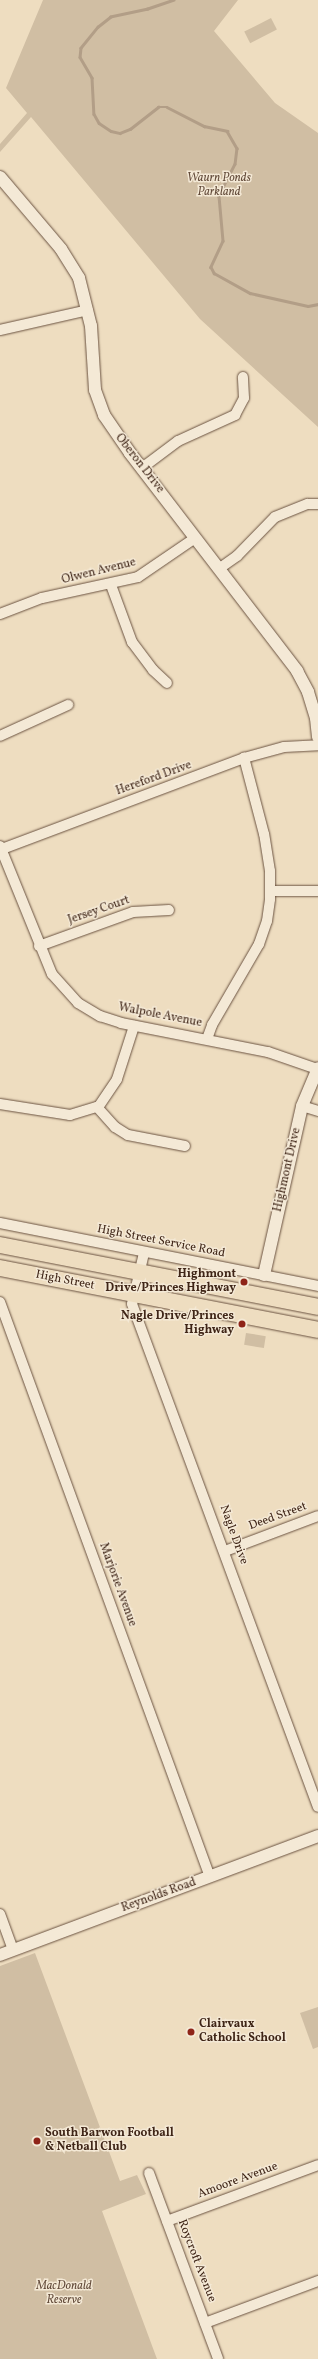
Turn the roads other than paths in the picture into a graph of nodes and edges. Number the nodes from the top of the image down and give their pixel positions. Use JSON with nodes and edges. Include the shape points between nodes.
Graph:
{"nodes":[{"id":1,"x":0,"y":177,"type":"edge"},
{"id":2,"x":88,"y":310,"type":"junction"},
{"id":3,"x":0,"y":330,"type":"edge"},
{"id":4,"x":243,"y":377,"type":"dead end"},
{"id":5,"x":142,"y":468,"type":"junction"},
{"id":6,"x":318,"y":504,"type":"edge"},
{"id":7,"x":195,"y":538,"type":"junction"},
{"id":8,"x":220,"y":568,"type":"junction"},
{"id":9,"x":111,"y":585,"type":"junction"},
{"id":10,"x":0,"y":614,"type":"edge"},
{"id":11,"x":167,"y":683,"type":"dead end"},
{"id":12,"x":68,"y":705,"type":"dead end"},
{"id":13,"x":0,"y":736,"type":"edge"},
{"id":14,"x":318,"y":736,"type":"edge"},
{"id":15,"x":318,"y":746,"type":"edge"},
{"id":16,"x":244,"y":758,"type":"junction"},
{"id":17,"x":1,"y":847,"type":"edge"},
{"id":18,"x":270,"y":891,"type":"junction"},
{"id":19,"x":318,"y":892,"type":"edge"},
{"id":20,"x":169,"y":910,"type":"dead end"},
{"id":21,"x":39,"y":946,"type":"junction"},
{"id":22,"x":134,"y":1026,"type":"junction"},
{"id":23,"x":207,"y":1039,"type":"junction"},
{"id":24,"x":317,"y":1069,"type":"edge"},
{"id":25,"x":0,"y":1104,"type":"edge"},
{"id":26,"x":302,"y":1106,"type":"junction"},
{"id":27,"x":97,"y":1107,"type":"junction"},
{"id":28,"x":318,"y":1111,"type":"edge"},
{"id":29,"x":185,"y":1146,"type":"dead end"},
{"id":30,"x":0,"y":1223,"type":"edge"},
{"id":31,"x":0,"y":1245,"type":"edge"},
{"id":32,"x":144,"y":1253,"type":"junction"},
{"id":33,"x":0,"y":1268,"type":"edge"},
{"id":34,"x":140,"y":1272,"type":"junction"},
{"id":35,"x":264,"y":1275,"type":"junction"},
{"id":36,"x":318,"y":1286,"type":"edge"},
{"id":37,"x":134,"y":1294,"type":"junction"},
{"id":38,"x":0,"y":1302,"type":"edge"},
{"id":39,"x":318,"y":1307,"type":"edge"},
{"id":40,"x":318,"y":1330,"type":"edge"},
{"id":41,"x":318,"y":1516,"type":"edge"},
{"id":42,"x":225,"y":1551,"type":"junction"},
{"id":43,"x":318,"y":1807,"type":"edge"},
{"id":44,"x":318,"y":1836,"type":"edge"},
{"id":45,"x":210,"y":1877,"type":"junction"},
{"id":46,"x":0,"y":1914,"type":"edge"},
{"id":47,"x":13,"y":1950,"type":"junction"},
{"id":48,"x":0,"y":1955,"type":"edge"},
{"id":49,"x":318,"y":2165,"type":"edge"},
{"id":50,"x":149,"y":2173,"type":"dead end"},
{"id":51,"x":167,"y":2221,"type":"junction"},
{"id":52,"x":318,"y":2281,"type":"edge"},
{"id":53,"x":206,"y":2323,"type":"junction"},
{"id":54,"x":218,"y":2359,"type":"edge"}],
"edges":[{"from":1,"to":2,"type":"street","name":"Oberon Drive","via":[[72,264],[79,278]]},
{"from":2,"to":3,"type":"street"},
{"from":2,"to":5,"type":"street","name":"Oberon Drive","via":[[92,335],[93,373],[99,404],[112,429]]},
{"from":4,"to":5,"type":"street","via":[[244,398],[235,415],[178,441]]},
{"from":5,"to":7,"type":"street","name":"Oberon Drive"},
{"from":6,"to":8,"type":"street","via":[[302,506],[275,518],[237,556]]},
{"from":7,"to":8,"type":"street","name":"Oberon Drive"},
{"from":7,"to":9,"type":"street","name":"Olwen Avenue","via":[[148,571]]},
{"from":8,"to":14,"type":"street","name":"Oberon Drive","via":[[297,671],[308,692],[316,718]]},
{"from":9,"to":10,"type":"street","name":"Olwen Avenue","via":[[42,598]]},
{"from":9,"to":11,"type":"street","via":[[132,642],[153,670]]},
{"from":12,"to":13,"type":"street"},
{"from":15,"to":16,"type":"street","name":"Hereford Drive","via":[[284,747]]},
{"from":16,"to":17,"type":"street","name":"Hereford Drive"},
{"from":16,"to":18,"type":"street","via":[[264,834]]},
{"from":17,"to":21,"type":"street","name":"Walpole Avenue"},
{"from":18,"to":19,"type":"street"},
{"from":18,"to":23,"type":"street","via":[[267,921],[259,944],[212,1025]]},
{"from":20,"to":21,"type":"street","name":"Jersey Court","via":[[133,912]]},
{"from":21,"to":22,"type":"street","name":"Walpole Avenue","via":[[52,974],[78,1002],[100,1016]]},
{"from":22,"to":23,"type":"street","name":"Walpole Avenue"},
{"from":22,"to":27,"type":"street","via":[[117,1079],[110,1093]]},
{"from":23,"to":24,"type":"street","name":"Walpole Avenue","via":[[268,1052]]},
{"from":24,"to":26,"type":"street","name":"Highmont Drive"},
{"from":25,"to":27,"type":"street","via":[[70,1115]]},
{"from":26,"to":28,"type":"street"},
{"from":26,"to":35,"type":"street","name":"Highmont Drive"},
{"from":27,"to":29,"type":"street","via":[[115,1127],[128,1135]]},
{"from":30,"to":32,"type":"street","name":"High Street Service Road"},
{"from":31,"to":34,"type":"highway","name":"High Street"},
{"from":32,"to":34,"type":"street"},
{"from":32,"to":35,"type":"street","name":"High Street Service Road"},
{"from":33,"to":37,"type":"highway","name":"High Street"},
{"from":34,"to":37,"type":"street","name":"Nagle Drive"},
{"from":34,"to":39,"type":"highway","name":"High Street"},
{"from":35,"to":36,"type":"street","name":"High Street Service Road"},
{"from":37,"to":40,"type":"highway","name":"High Street"},
{"from":37,"to":42,"type":"street","name":"Nagle Drive","via":[[132,1304]]},
{"from":38,"to":45,"type":"street","name":"Marjorie Avenue"},
{"from":41,"to":42,"type":"street","name":"Deed Street"},
{"from":42,"to":43,"type":"street","name":"Nagle Drive"},
{"from":44,"to":45,"type":"street","name":"Reynolds Road"},
{"from":45,"to":47,"type":"street","name":"Reynolds Road"},
{"from":46,"to":47,"type":"street"},
{"from":47,"to":48,"type":"street","name":"Reynolds Road"},
{"from":49,"to":51,"type":"street","name":"Amoore Avenue"},
{"from":50,"to":51,"type":"street","name":"Roycroft Avenue"},
{"from":51,"to":53,"type":"street","name":"Roycroft Avenue"},
{"from":52,"to":53,"type":"street"},
{"from":53,"to":54,"type":"street","name":"Roycroft Avenue"}]}
